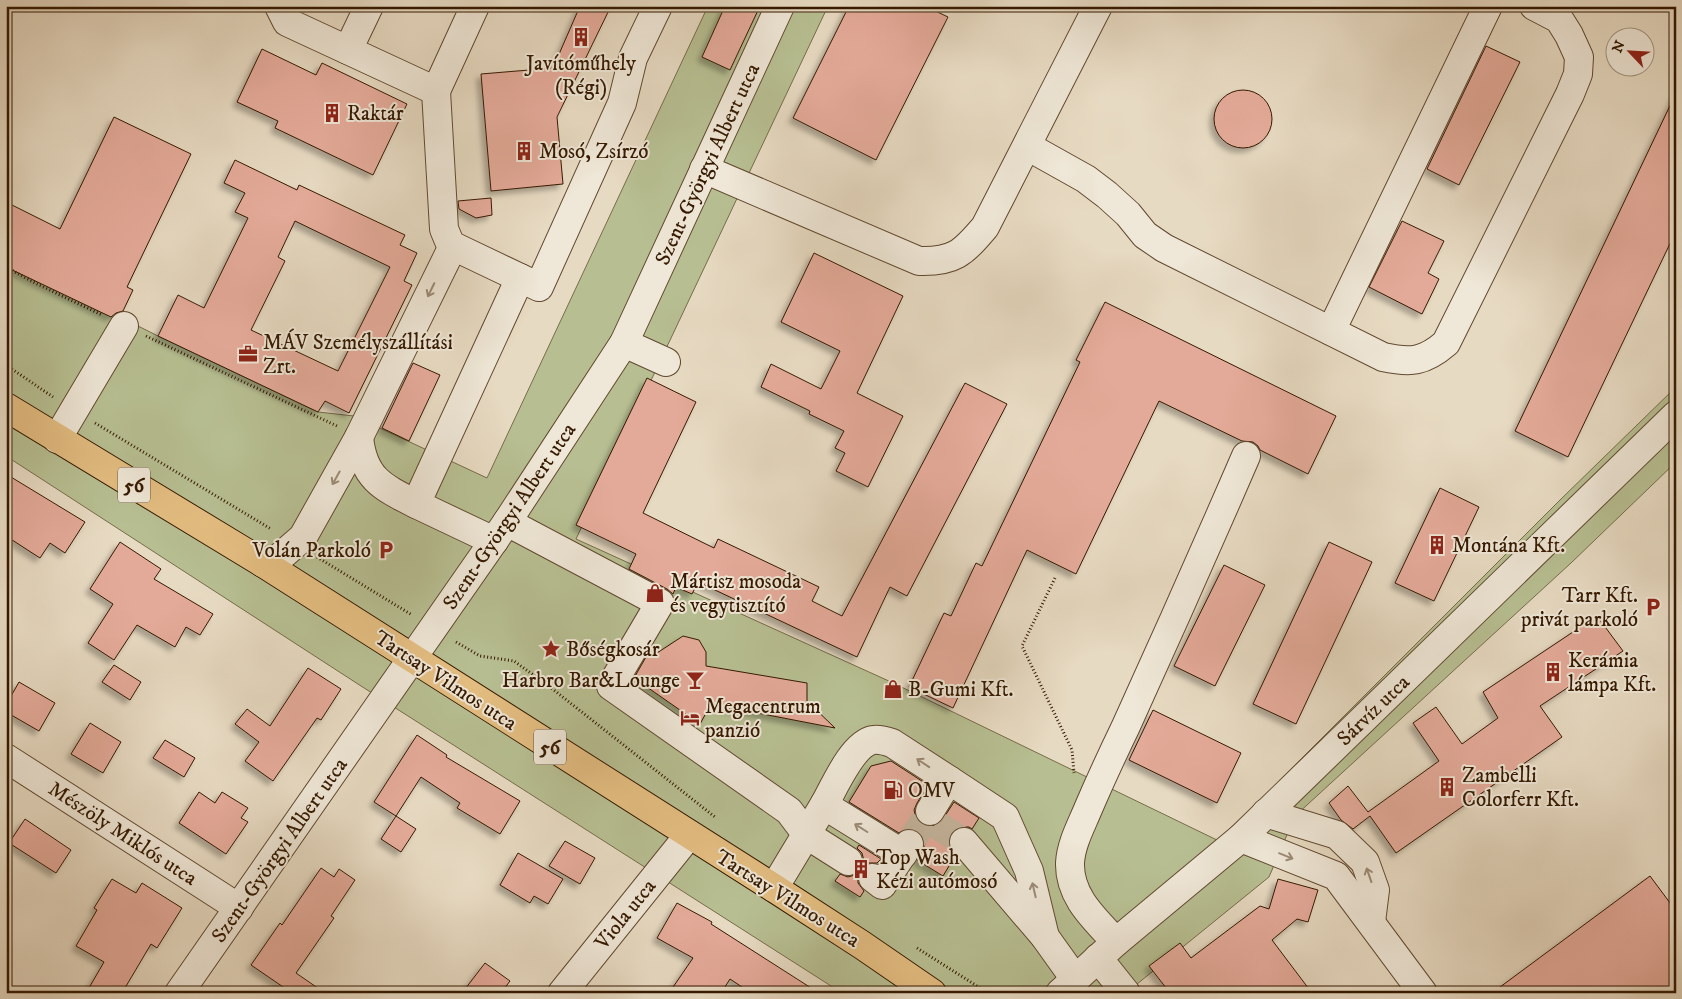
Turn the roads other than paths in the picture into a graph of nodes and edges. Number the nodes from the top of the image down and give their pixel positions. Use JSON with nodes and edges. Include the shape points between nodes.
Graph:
{"nodes":[{"id":1,"x":279,"y":6,"type":"edge"},
{"id":2,"x":369,"y":6,"type":"edge"},
{"id":3,"x":475,"y":6,"type":"edge"},
{"id":4,"x":658,"y":6,"type":"edge"},
{"id":5,"x":780,"y":6,"type":"edge"},
{"id":6,"x":1098,"y":6,"type":"edge"},
{"id":7,"x":1488,"y":6,"type":"edge"},
{"id":8,"x":1534,"y":6,"type":"edge"},
{"id":9,"x":348,"y":50,"type":"junction"},
{"id":10,"x":436,"y":91,"type":"junction"},
{"id":11,"x":1026,"y":146,"type":"junction"},
{"id":12,"x":704,"y":169,"type":"junction"},
{"id":13,"x":453,"y":246,"type":"junction"},
{"id":14,"x":520,"y":278,"type":"junction"},
{"id":15,"x":124,"y":326,"type":"road end"},
{"id":16,"x":1331,"y":331,"type":"junction"},
{"id":17,"x":624,"y":343,"type":"junction"},
{"id":18,"x":666,"y":362,"type":"dead end"},
{"id":19,"x":6,"y":407,"type":"edge"},
{"id":20,"x":1676,"y":415,"type":"edge"},
{"id":21,"x":358,"y":438,"type":"junction"},
{"id":22,"x":57,"y":439,"type":"junction"},
{"id":23,"x":1246,"y":456,"type":"dead end"},
{"id":24,"x":416,"y":504,"type":"junction"},
{"id":25,"x":501,"y":532,"type":"junction"},
{"id":26,"x":263,"y":563,"type":"junction"},
{"id":27,"x":412,"y":659,"type":"junction"},
{"id":28,"x":6,"y":758,"type":"edge"},
{"id":29,"x":949,"y":780,"type":"junction"},
{"id":30,"x":824,"y":805,"type":"junction"},
{"id":31,"x":930,"y":811,"type":"dead end"},
{"id":32,"x":1266,"y":813,"type":"junction"},
{"id":33,"x":688,"y":835,"type":"junction"},
{"id":34,"x":807,"y":835,"type":"junction"},
{"id":35,"x":1241,"y":838,"type":"junction"},
{"id":36,"x":964,"y":842,"type":"tunnel mouth"},
{"id":37,"x":848,"y":861,"type":"dead end"},
{"id":38,"x":873,"y":878,"type":"dead end"},
{"id":39,"x":774,"y":888,"type":"junction"},
{"id":40,"x":239,"y":908,"type":"junction"},
{"id":41,"x":1371,"y":922,"type":"junction"},
{"id":42,"x":1045,"y":938,"type":"junction"},
{"id":43,"x":1107,"y":950,"type":"junction"},
{"id":44,"x":1067,"y":986,"type":"edge"},
{"id":45,"x":179,"y":993,"type":"edge"},
{"id":46,"x":562,"y":993,"type":"edge"},
{"id":47,"x":932,"y":993,"type":"edge"},
{"id":48,"x":1126,"y":993,"type":"edge"},
{"id":49,"x":1423,"y":993,"type":"edge"}],
"edges":[{"from":1,"to":9,"type":"street","via":[[287,22]]},
{"from":2,"to":9,"type":"street"},
{"from":3,"to":10,"type":"street"},
{"from":4,"to":14,"type":"street","via":[[633,58],[622,104],[539,287]]},
{"from":5,"to":12,"type":"street","name":"Szent-Györgyi Albert utca"},
{"from":6,"to":11,"type":"street"},
{"from":7,"to":16,"type":"street"},
{"from":8,"to":16,"type":"street","via":[[1559,19],[1579,57],[1578,74],[1446,343],[1421,360],[1402,361],[1383,357]]},
{"from":9,"to":10,"type":"street"},
{"from":10,"to":13,"type":"street","via":[[444,229]]},
{"from":11,"to":12,"type":"street","via":[[985,227],[970,245],[951,258],[930,261],[919,261]]},
{"from":11,"to":16,"type":"street","via":[[1086,179],[1128,214],[1145,235],[1164,248]]},
{"from":12,"to":17,"type":"street","name":"Szent-Györgyi Albert utca"},
{"from":13,"to":14,"type":"street"},
{"from":13,"to":21,"type":"street","one_way":true},
{"from":14,"to":24,"type":"street"},
{"from":15,"to":22,"type":"street"},
{"from":17,"to":18,"type":"street"},
{"from":17,"to":25,"type":"street","name":"Szent-Györgyi Albert utca"},
{"from":19,"to":22,"type":"main road","name":"Tartsay Vilmos utca","number":"56"},
{"from":20,"to":32,"type":"street","name":"Sárvíz utca"},
{"from":21,"to":24,"type":"street","via":[[363,461],[370,472],[388,489]]},
{"from":21,"to":26,"type":"street","one_way":true,"via":[[302,537],[279,558]]},
{"from":22,"to":26,"type":"main road","name":"Tartsay Vilmos utca","number":"56"},
{"from":23,"to":43,"type":"street","via":[[1072,848],[1070,863],[1075,891]]},
{"from":24,"to":25,"type":"street"},
{"from":25,"to":27,"type":"street","name":"Szent-Györgyi Albert utca"},
{"from":25,"to":34,"type":"street","via":[[660,603],[611,686],[789,811]]},
{"from":26,"to":27,"type":"main road","name":"Tartsay Vilmos utca","number":"56"},
{"from":27,"to":33,"type":"main road","name":"Tartsay Vilmos utca","number":"56"},
{"from":27,"to":40,"type":"street","name":"Szent-Györgyi Albert utca"},
{"from":28,"to":40,"type":"street","name":"Mészöly Miklós utca"},
{"from":29,"to":30,"type":"street","one_way":true,"via":[[892,743],[874,740],[856,751]]},
{"from":29,"to":31,"type":"street"},
{"from":42,"to":29,"type":"street","one_way":true,"via":[[1029,871],[1005,817]]},
{"from":30,"to":34,"type":"street"},
{"from":38,"to":30,"type":"street","one_way":true,"via":[[882,885],[906,849]]},
{"from":32,"to":35,"type":"street","name":"Sárvíz utca"},
{"from":41,"to":32,"type":"street","one_way":true,"via":[[1375,890],[1365,862],[1337,836]]},
{"from":33,"to":39,"type":"main road","name":"Tartsay Vilmos utca","number":"56"},
{"from":33,"to":46,"type":"street","name":"Viola utca"},
{"from":34,"to":37,"type":"street"},
{"from":34,"to":39,"type":"street"},
{"from":35,"to":41,"type":"street","one_way":true,"via":[[1336,876]]},
{"from":35,"to":43,"type":"street","name":"Sárvíz utca"},
{"from":36,"to":42,"type":"street"},
{"from":39,"to":47,"type":"main road","name":"Tartsay Vilmos utca","number":"56"},
{"from":40,"to":45,"type":"street","name":"Szent-Györgyi Albert utca"},
{"from":41,"to":49,"type":"street"},
{"from":42,"to":44,"type":"street"},
{"from":43,"to":44,"type":"street","name":"Sárvíz utca"},
{"from":43,"to":48,"type":"street"}]}
